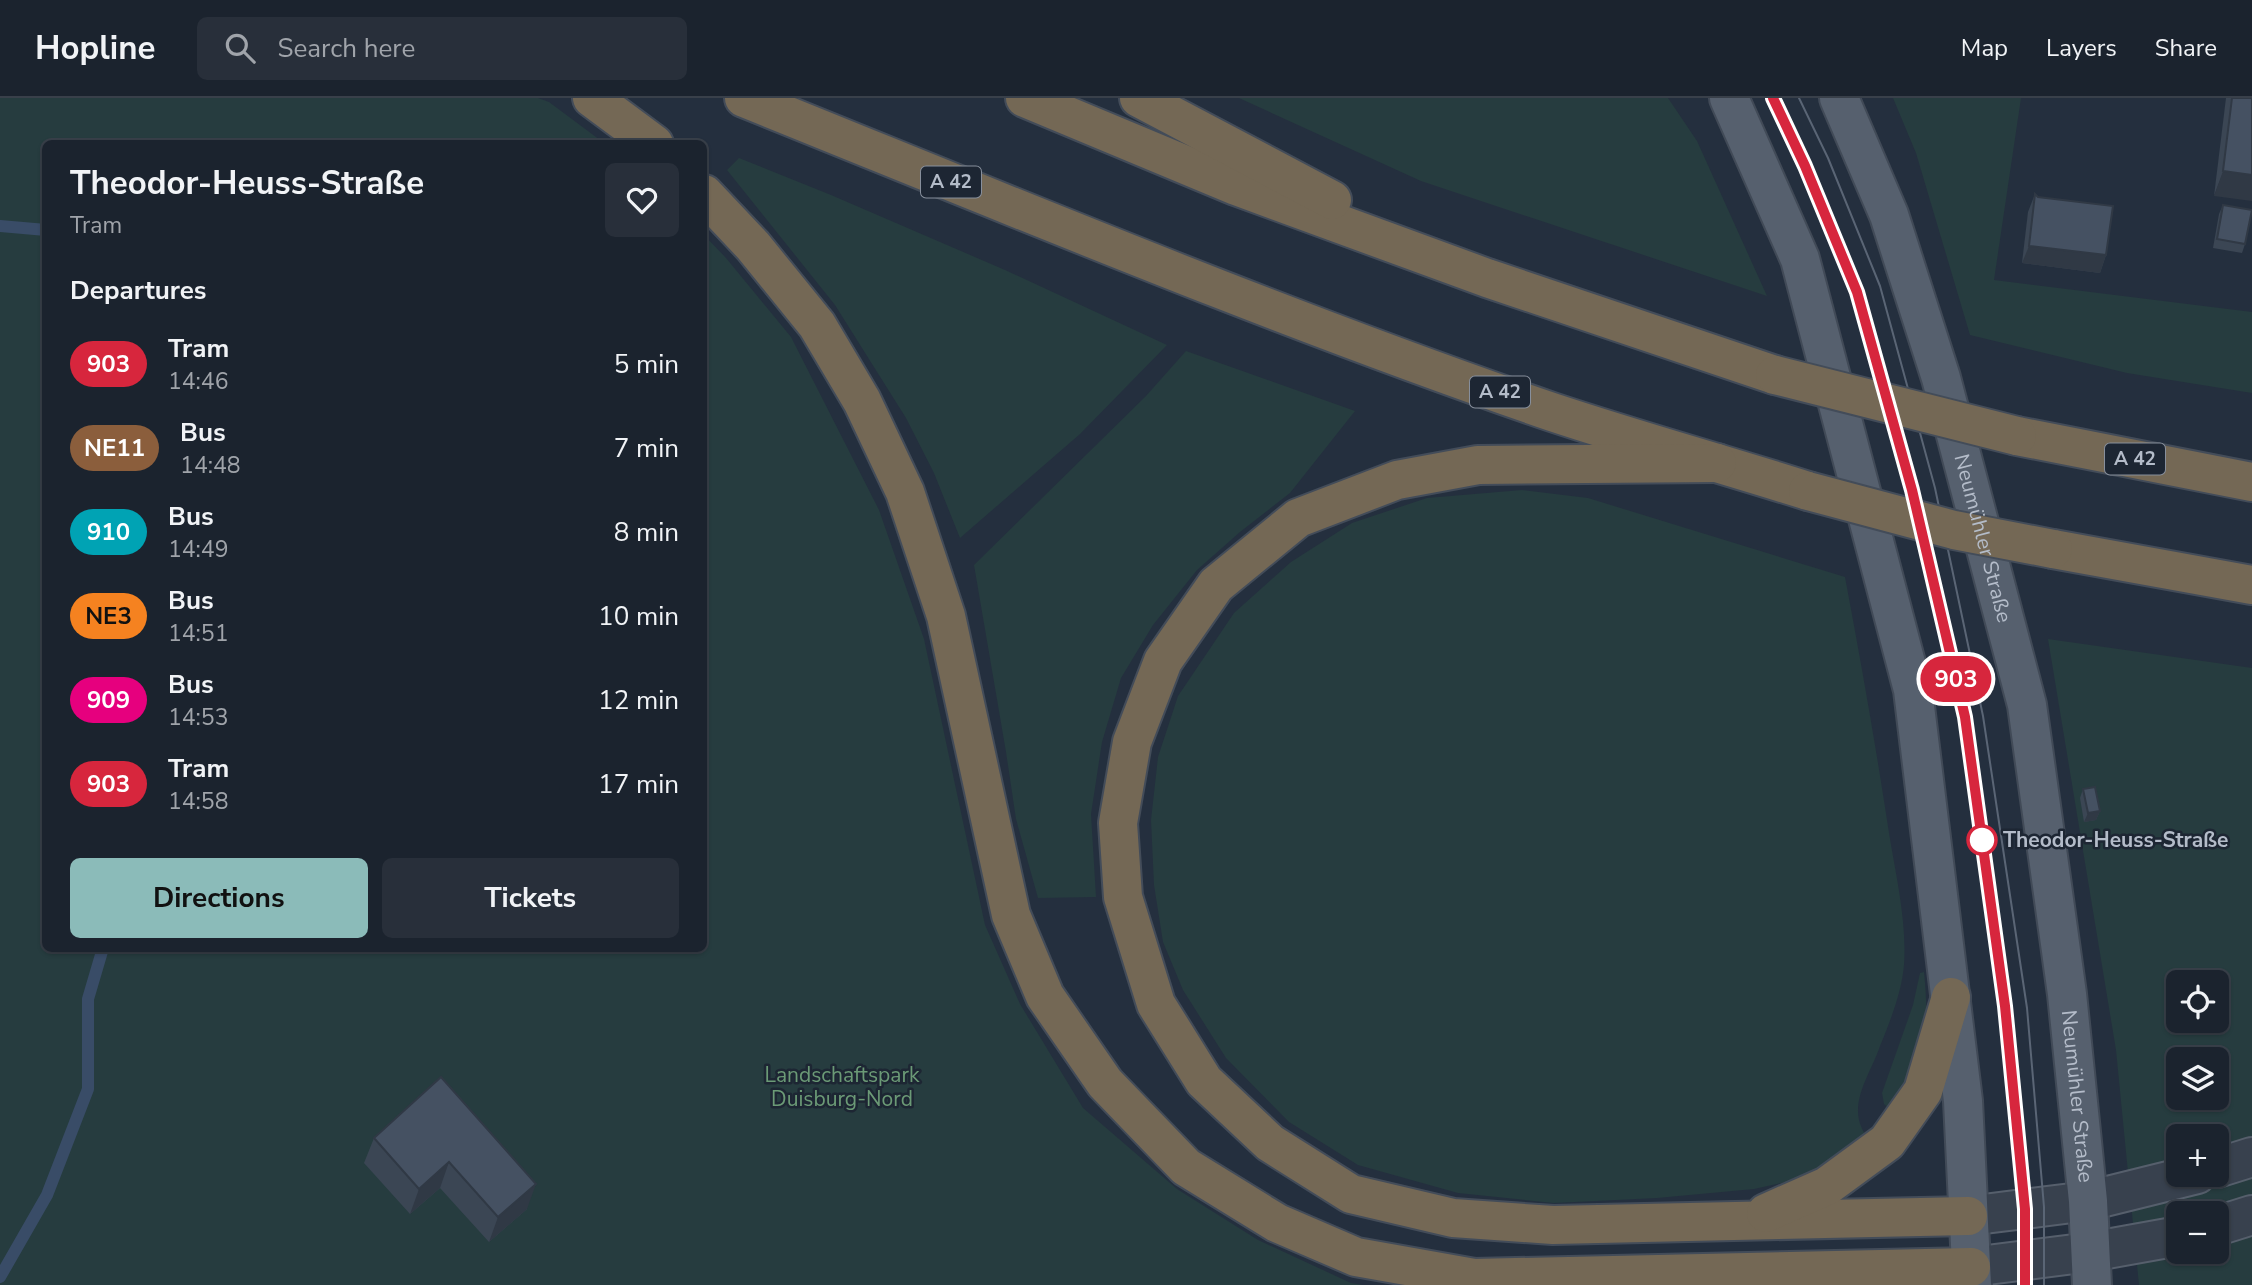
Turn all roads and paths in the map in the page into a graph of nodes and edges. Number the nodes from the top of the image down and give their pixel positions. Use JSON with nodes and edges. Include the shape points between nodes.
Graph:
{"nodes":[{"id":1,"x":592,"y":98,"type":"edge"},
{"id":2,"x":744,"y":98,"type":"edge"},
{"id":3,"x":1025,"y":98,"type":"edge"},
{"id":4,"x":1139,"y":98,"type":"edge"},
{"id":5,"x":1729,"y":98,"type":"edge"},
{"id":6,"x":1839,"y":98,"type":"edge"},
{"id":7,"x":649,"y":140,"type":"edge"},
{"id":8,"x":1248,"y":174,"type":"junction"},
{"id":9,"x":707,"y":197,"type":"edge"},
{"id":10,"x":1717,"y":463,"type":"junction"},
{"id":11,"x":2252,"y":482,"type":"edge"},
{"id":12,"x":2252,"y":584,"type":"edge"},
{"id":13,"x":1951,"y":997,"type":"junction"},
{"id":14,"x":2252,"y":1157,"type":"edge"},
{"id":15,"x":2229,"y":1164,"type":"edge"},
{"id":16,"x":2166,"y":1182,"type":"edge"},
{"id":17,"x":2088,"y":1202,"type":"junction"},
{"id":18,"x":2252,"y":1215,"type":"edge"},
{"id":19,"x":1968,"y":1216,"type":"junction"},
{"id":20,"x":1748,"y":1221,"type":"junction"},
{"id":21,"x":2229,"y":1222,"type":"edge"},
{"id":22,"x":2166,"y":1241,"type":"edge"},
{"id":23,"x":2091,"y":1269,"type":"edge"},
{"id":24,"x":1971,"y":1276,"type":"edge"}],
"edges":[{"from":1,"to":7,"type":"highway"},
{"from":2,"to":10,"type":"highway","number":"A 42","via":[[1285,314],[1553,412]]},
{"from":3,"to":8,"type":"highway","number":"A 42"},
{"from":4,"to":8,"type":"highway"},
{"from":5,"to":13,"type":"main road","via":[[1800,260],[1913,690]]},
{"from":6,"to":17,"type":"main road","name":"Neumühler Straße","via":[[1889,215],[1941,378],[2027,705],[2067,994]]},
{"from":8,"to":11,"type":"highway","number":"A 42","bridge":true,"via":[[1487,278],[1775,375],[2017,436]]},
{"from":9,"to":24,"type":"highway","via":[[817,326],[862,401],[905,492],[946,616],[1011,915],[1045,996],[1105,1083],[1186,1167],[1277,1223],[1356,1257],[1474,1278]]},
{"from":10,"to":12,"type":"highway","number":"A 42","bridge":true,"via":[[1954,530]]},
{"from":10,"to":20,"type":"highway","via":[[1479,465],[1397,480],[1298,518],[1216,585],[1163,661],[1132,742],[1118,823],[1123,897],[1156,1004],[1204,1082],[1270,1143],[1351,1194],[1453,1218],[1553,1225]]},
{"from":13,"to":19,"type":"main road","via":[[1963,1101]]},
{"from":13,"to":20,"type":"highway","via":[[1923,1091],[1888,1142],[1827,1186]]},
{"from":14,"to":15,"type":"street"},
{"from":16,"to":17,"type":"street"},
{"from":17,"to":19,"type":"street"},
{"from":17,"to":23,"type":"main road","name":"Neumühler Straße"},
{"from":18,"to":21,"type":"street"},
{"from":19,"to":20,"type":"highway"},
{"from":19,"to":24,"type":"main road"},
{"from":22,"to":23,"type":"street"},
{"from":23,"to":24,"type":"street"}]}
